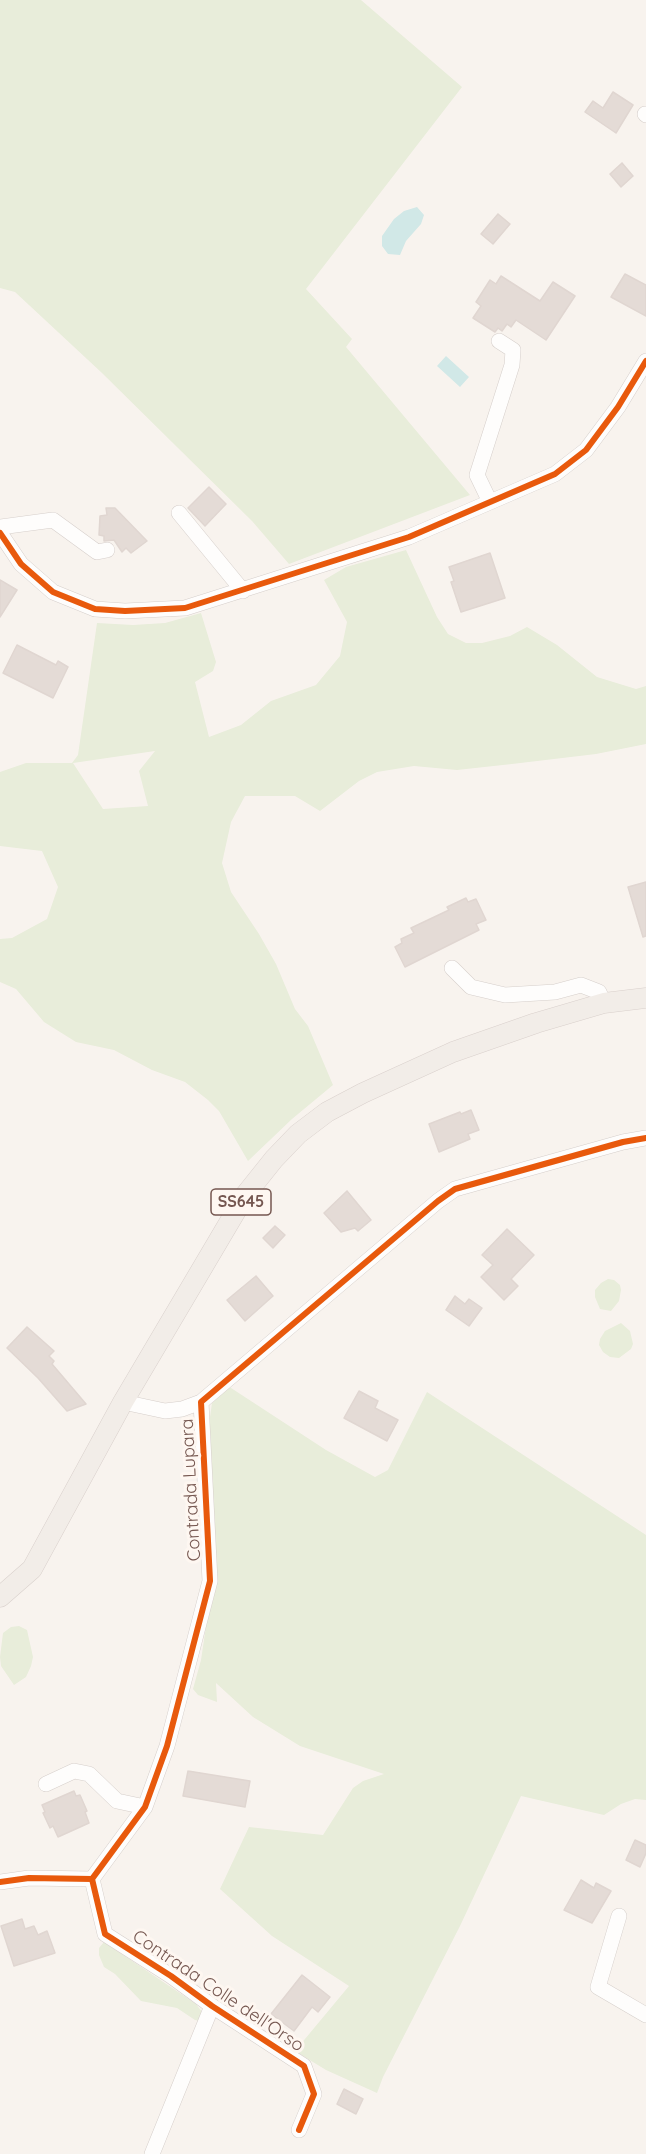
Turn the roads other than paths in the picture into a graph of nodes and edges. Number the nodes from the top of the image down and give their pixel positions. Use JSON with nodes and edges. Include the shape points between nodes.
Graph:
{"nodes":[{"id":1,"x":499,"y":341,"type":"dead end"},
{"id":2,"x":646,"y":361,"type":"edge"},
{"id":3,"x":490,"y":502,"type":"junction"},
{"id":4,"x":178,"y":513,"type":"dead end"},
{"id":5,"x":0,"y":527,"type":"edge"},
{"id":6,"x":0,"y":533,"type":"edge"},
{"id":7,"x":107,"y":550,"type":"dead end"},
{"id":8,"x":243,"y":591,"type":"junction"},
{"id":9,"x":452,"y":968,"type":"dead end"},
{"id":10,"x":646,"y":998,"type":"edge"},
{"id":11,"x":604,"y":1003,"type":"junction"},
{"id":12,"x":646,"y":1138,"type":"edge"},
{"id":13,"x":123,"y":1402,"type":"junction"},
{"id":14,"x":201,"y":1402,"type":"junction"},
{"id":15,"x":0,"y":1597,"type":"edge"},
{"id":16,"x":46,"y":1784,"type":"dead end"},
{"id":17,"x":145,"y":1807,"type":"junction"},
{"id":18,"x":92,"y":1879,"type":"junction"},
{"id":19,"x":0,"y":1882,"type":"edge"},
{"id":20,"x":619,"y":1916,"type":"dead end"},
{"id":21,"x":212,"y":2006,"type":"junction"},
{"id":22,"x":646,"y":2016,"type":"edge"},
{"id":23,"x":299,"y":2130,"type":"dead end"},
{"id":24,"x":152,"y":2154,"type":"edge"}],
"edges":[{"from":1,"to":3,"type":"street","via":[[513,350],[512,365],[477,475]]},
{"from":2,"to":3,"type":"street","via":[[586,450],[555,474]]},
{"from":3,"to":8,"type":"street","via":[[409,537]]},
{"from":4,"to":8,"type":"street"},
{"from":5,"to":7,"type":"street","via":[[52,520],[97,552]]},
{"from":6,"to":8,"type":"street","via":[[21,564],[53,592],[95,609],[185,608]]},
{"from":9,"to":11,"type":"street","via":[[471,987],[505,994],[555,992],[581,985],[599,992]]},
{"from":10,"to":11,"type":"main road","number":"SS645"},
{"from":11,"to":13,"type":"main road","number":"SS645","via":[[453,1052],[327,1112],[298,1134],[246,1194]]},
{"from":12,"to":14,"type":"street","name":"Contrada Lupara","via":[[455,1189]]},
{"from":13,"to":14,"type":"street","via":[[165,1411]]},
{"from":13,"to":15,"type":"main road","number":"SS645","via":[[32,1569]]},
{"from":14,"to":17,"type":"street","name":"Contrada Lupara","via":[[210,1581],[167,1746]]},
{"from":16,"to":17,"type":"street","via":[[74,1771],[89,1774],[117,1801]]},
{"from":17,"to":18,"type":"street","name":"Contrada Lupara"},
{"from":18,"to":19,"type":"street","via":[[29,1878]]},
{"from":18,"to":21,"type":"street","name":"Contrada Colle dell'Orso","via":[[105,1934]]},
{"from":20,"to":22,"type":"street","via":[[598,1987]]},
{"from":21,"to":23,"type":"street","name":"Contrada Colle dell'Orso","via":[[304,2066],[314,2094]]},
{"from":21,"to":24,"type":"street","name":"Contrada Colle dell'Orso"}]}
